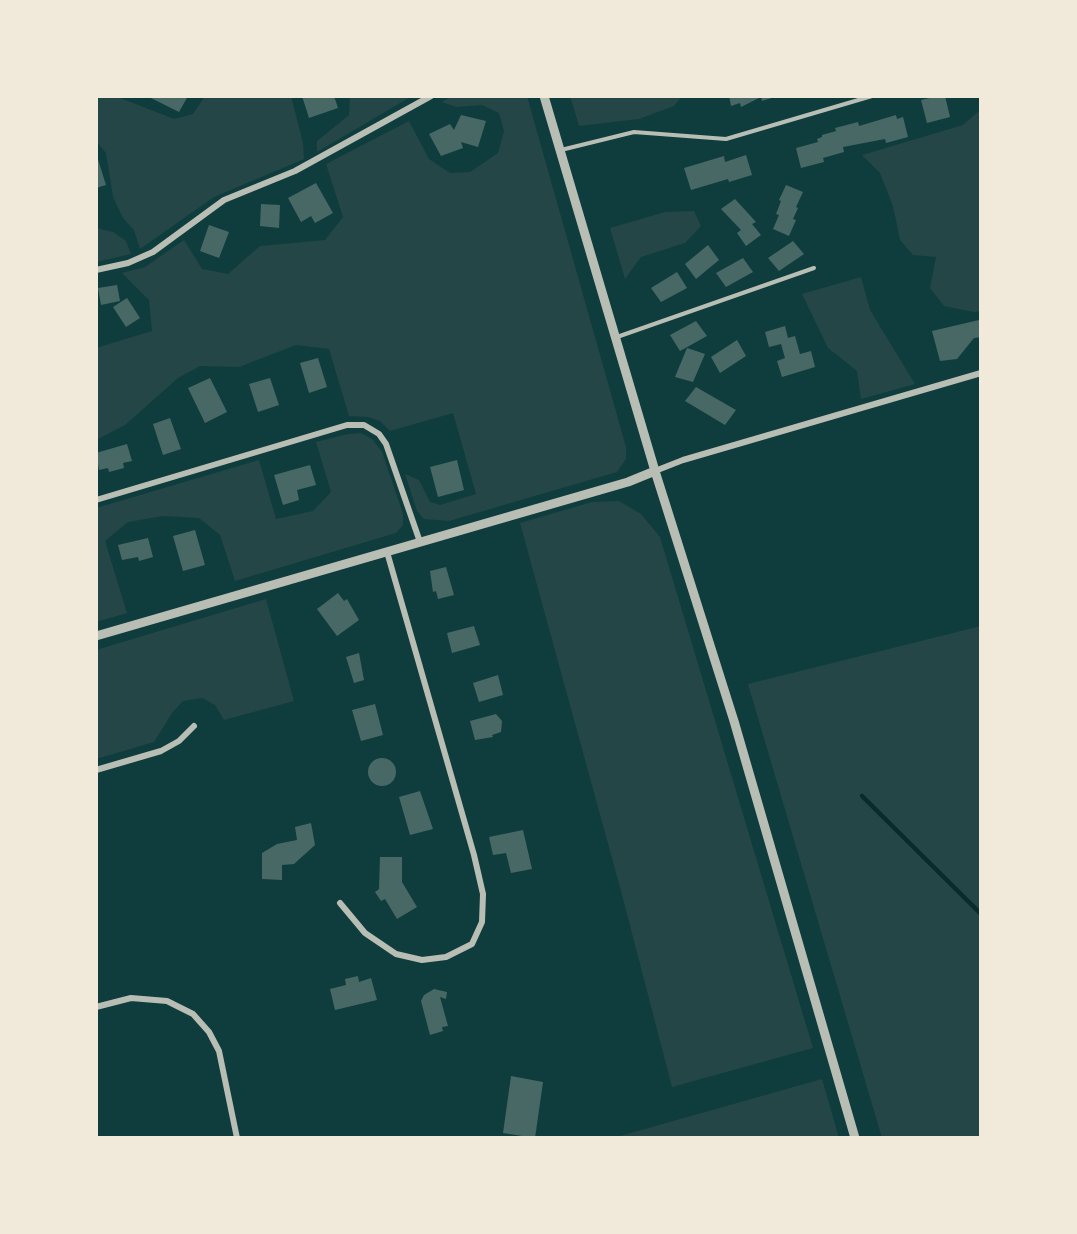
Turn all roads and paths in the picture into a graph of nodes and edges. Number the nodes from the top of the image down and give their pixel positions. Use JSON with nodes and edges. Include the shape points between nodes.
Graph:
{"nodes":[{"id":1,"x":431,"y":96,"type":"edge"},
{"id":2,"x":544,"y":96,"type":"edge"},
{"id":3,"x":872,"y":96,"type":"edge"},
{"id":4,"x":560,"y":150,"type":"junction"},
{"id":5,"x":814,"y":268,"type":"dead end"},
{"id":6,"x":96,"y":270,"type":"edge"},
{"id":7,"x":616,"y":337,"type":"junction"},
{"id":8,"x":981,"y":373,"type":"edge"},
{"id":9,"x":655,"y":471,"type":"junction"},
{"id":10,"x":96,"y":500,"type":"edge"},
{"id":11,"x":420,"y":542,"type":"junction"},
{"id":12,"x":387,"y":552,"type":"junction"},
{"id":13,"x":96,"y":636,"type":"edge"},
{"id":14,"x":194,"y":726,"type":"dead end"},
{"id":15,"x":96,"y":770,"type":"edge"},
{"id":16,"x":340,"y":903,"type":"dead end"},
{"id":17,"x":96,"y":1007,"type":"edge"},
{"id":18,"x":237,"y":1138,"type":"edge"},
{"id":19,"x":855,"y":1138,"type":"edge"}],
"edges":[{"from":1,"to":6,"type":"street","via":[[295,171],[224,200],[153,252]]},
{"from":2,"to":4,"type":"street"},
{"from":3,"to":4,"type":"lane","via":[[726,139],[634,132]]},
{"from":4,"to":7,"type":"street"},
{"from":5,"to":7,"type":"lane"},
{"from":7,"to":9,"type":"street"},
{"from":8,"to":9,"type":"street"},
{"from":9,"to":11,"type":"street"},
{"from":9,"to":19,"type":"street","via":[[737,732]]},
{"from":10,"to":11,"type":"street","via":[[348,425],[364,424],[386,444]]},
{"from":11,"to":12,"type":"street"},
{"from":12,"to":13,"type":"street"},
{"from":12,"to":16,"type":"street","via":[[474,855],[483,894],[482,922],[472,944],[446,957],[422,960],[388,949],[365,933]]},
{"from":14,"to":15,"type":"street","via":[[161,751]]},
{"from":17,"to":18,"type":"street","via":[[131,998],[168,1001],[193,1014],[209,1032],[219,1052]]}]}
